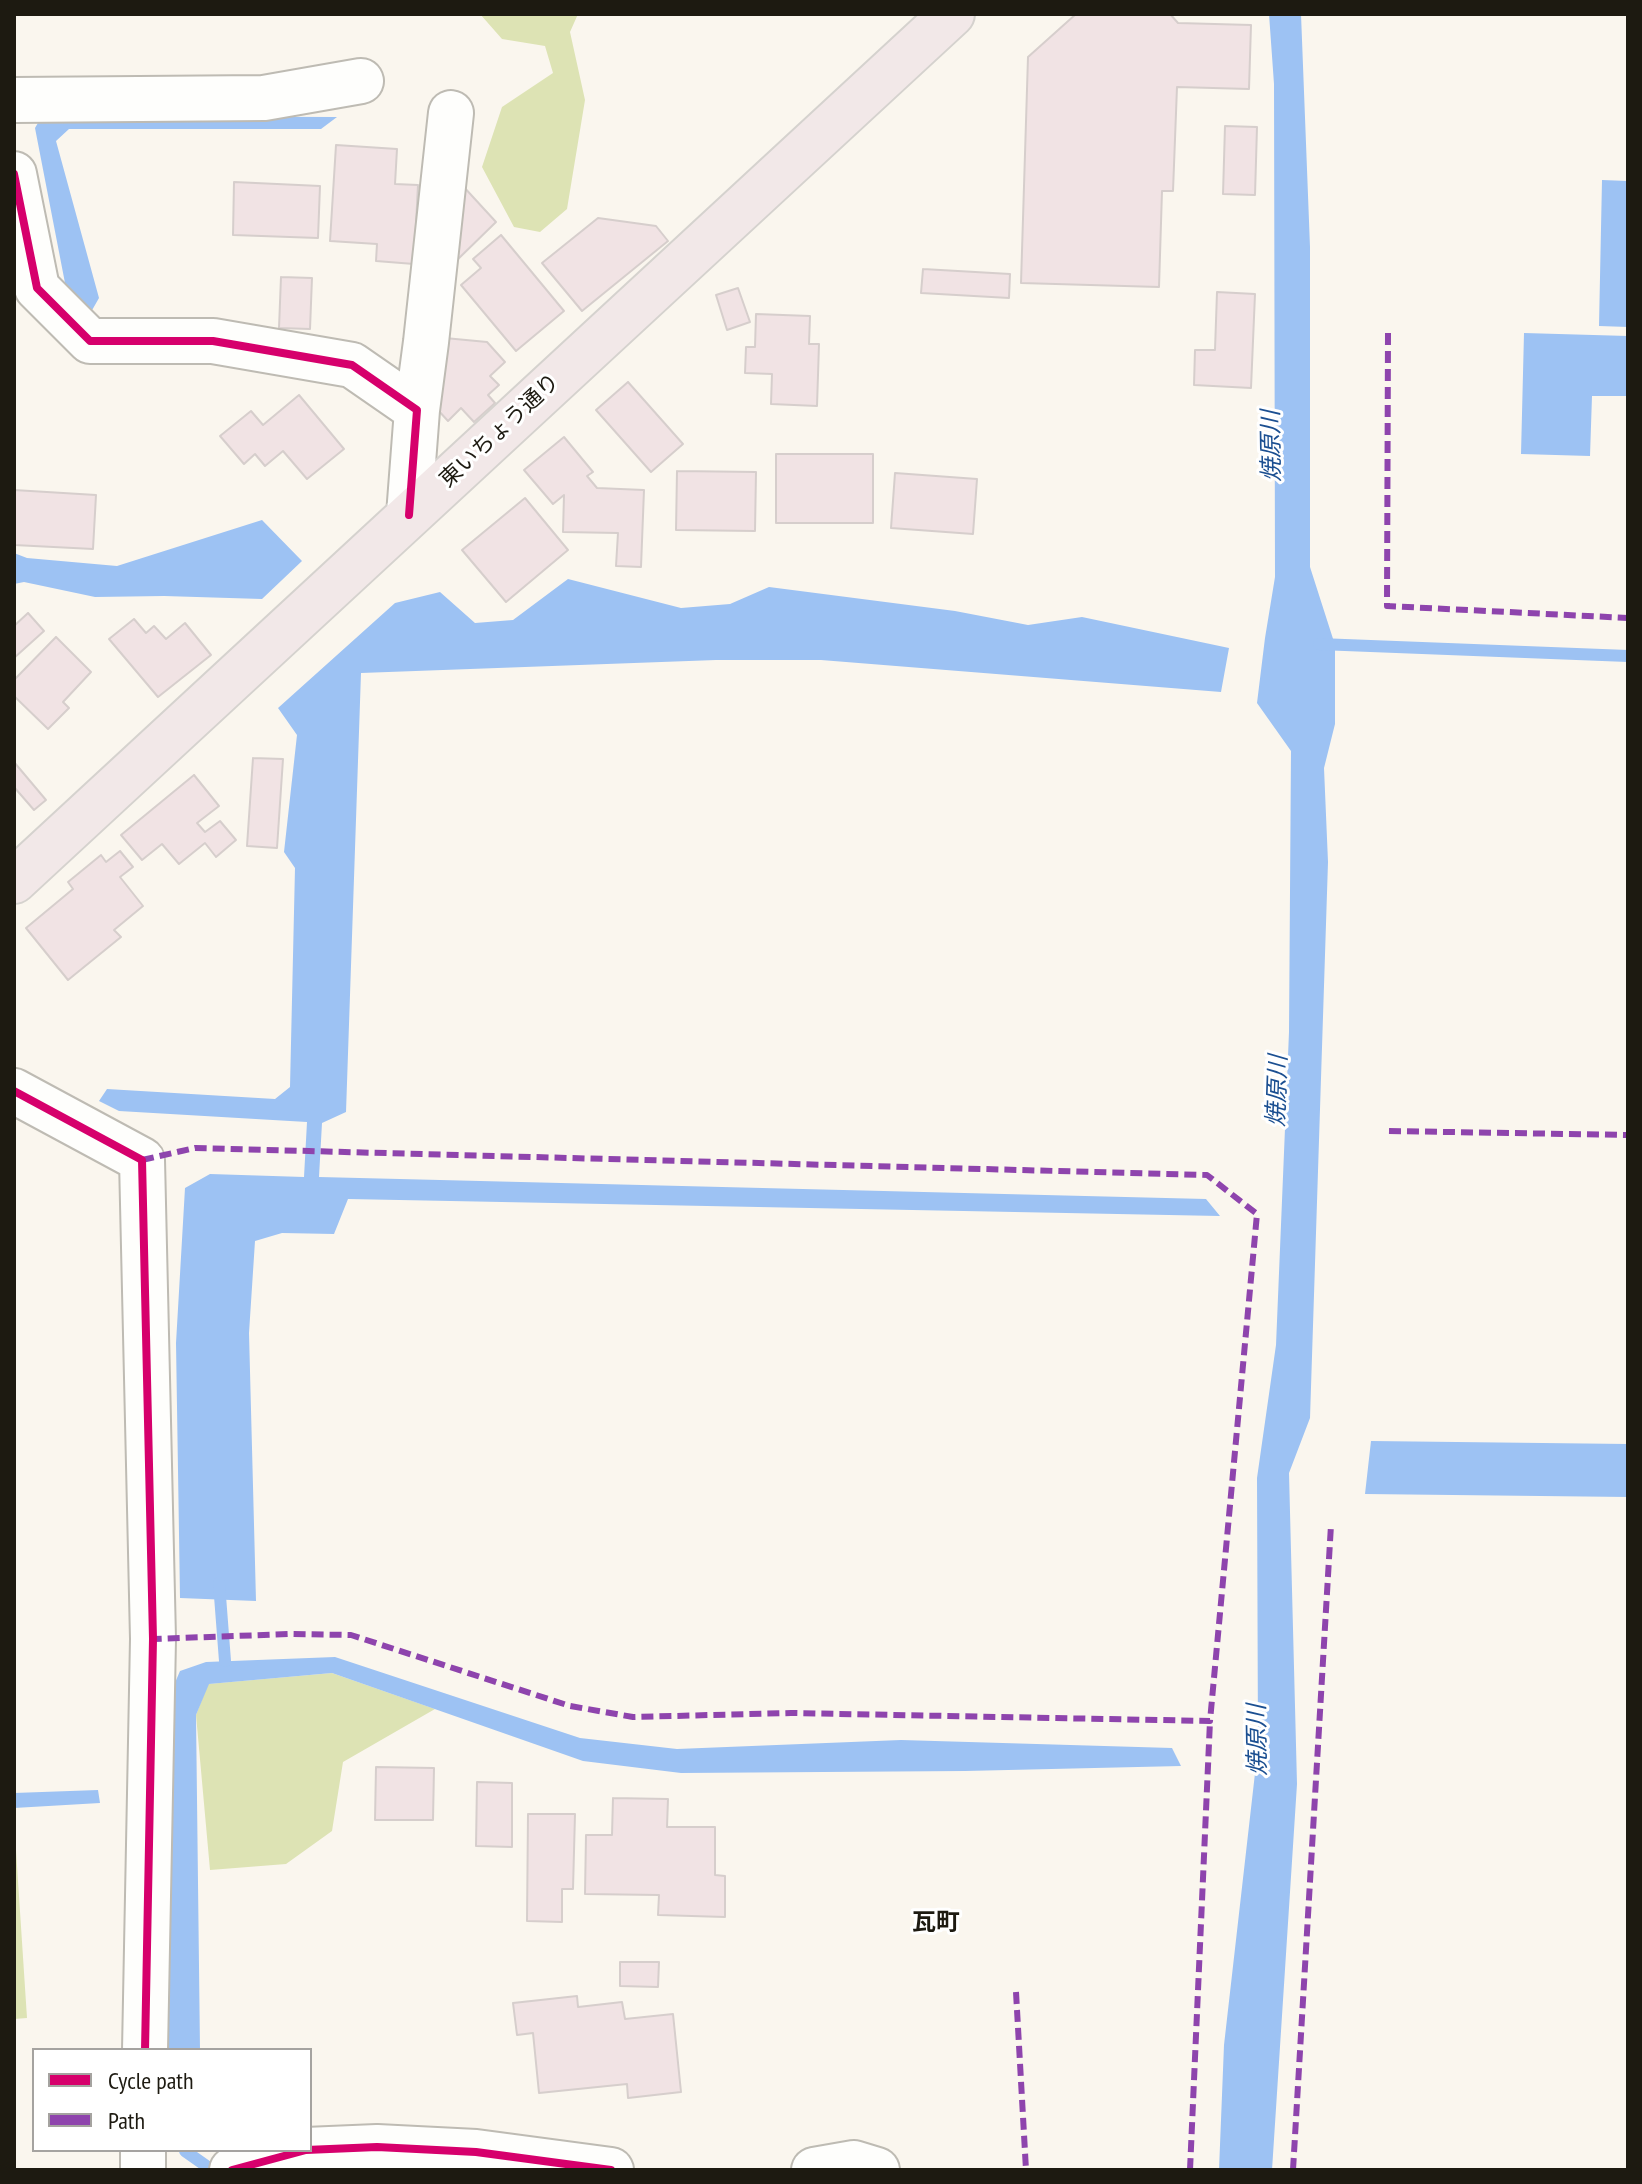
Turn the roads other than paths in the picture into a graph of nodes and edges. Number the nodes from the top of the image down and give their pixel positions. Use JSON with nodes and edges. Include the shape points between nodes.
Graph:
{"nodes":[{"id":1,"x":952,"y":14,"type":"edge"},
{"id":2,"x":361,"y":81,"type":"dead end"},
{"id":3,"x":14,"y":100,"type":"edge"},
{"id":4,"x":451,"y":113,"type":"dead end"},
{"id":5,"x":14,"y":174,"type":"edge"},
{"id":6,"x":417,"y":410,"type":"junction"},
{"id":7,"x":409,"y":515,"type":"junction"},
{"id":8,"x":14,"y":881,"type":"edge"},
{"id":9,"x":14,"y":1091,"type":"edge"},
{"id":10,"x":145,"y":2048,"type":"edge"},
{"id":11,"x":312,"y":2150,"type":"edge"},
{"id":12,"x":299,"y":2152,"type":"edge"},
{"id":13,"x":234,"y":2170,"type":"edge"},
{"id":14,"x":611,"y":2170,"type":"edge"},
{"id":15,"x":814,"y":2170,"type":"edge"},
{"id":16,"x":877,"y":2170,"type":"edge"}],
"edges":[{"from":1,"to":7,"type":"main road","name":"東いちょう通り"},
{"from":2,"to":3,"type":"street","via":[[264,98]]},
{"from":4,"to":6,"type":"street"},
{"from":5,"to":6,"type":"street","via":[[37,288],[90,341],[213,341],[352,365]]},
{"from":6,"to":7,"type":"street"},
{"from":7,"to":8,"type":"main road","name":"東いちょう通り"},
{"from":9,"to":10,"type":"street","via":[[142,1160],[153,1639]]},
{"from":11,"to":14,"type":"street","via":[[476,2152]]},
{"from":12,"to":13,"type":"street"},
{"from":15,"to":16,"type":"street","via":[[854,2163]]}]}
